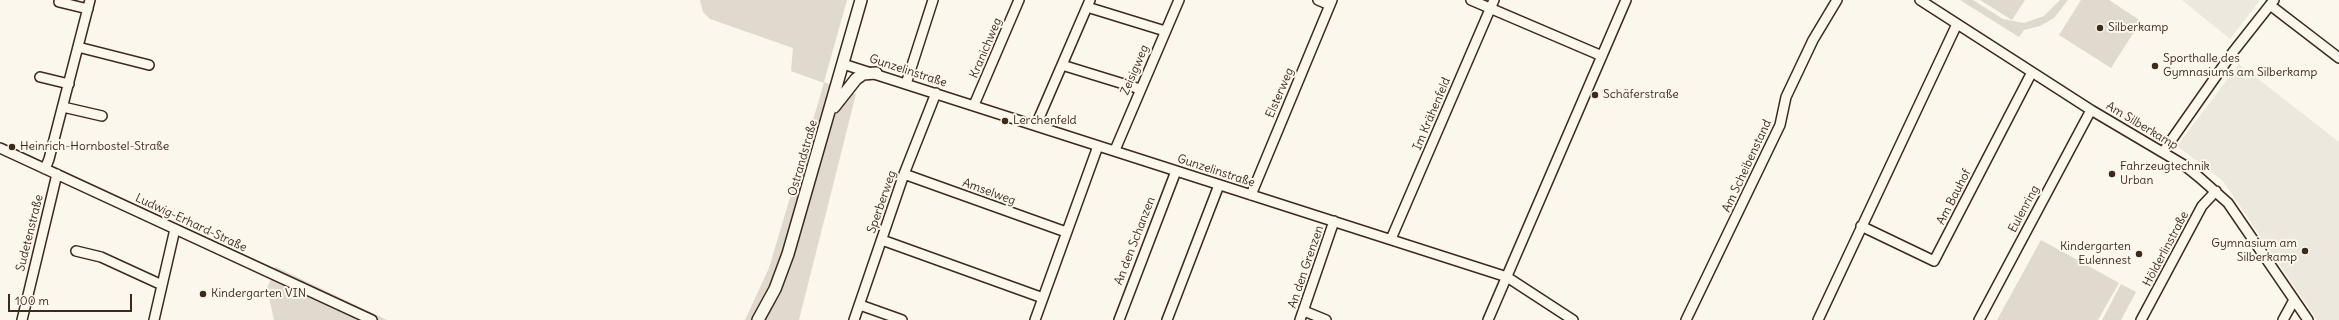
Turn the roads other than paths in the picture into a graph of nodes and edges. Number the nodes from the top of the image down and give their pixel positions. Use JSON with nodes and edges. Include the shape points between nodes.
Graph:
{"nodes":[{"id":1,"x":861,"y":0,"type":"edge"},
{"id":2,"x":933,"y":0,"type":"edge"},
{"id":3,"x":1020,"y":0,"type":"edge"},
{"id":4,"x":1179,"y":0,"type":"edge"},
{"id":5,"x":1318,"y":0,"type":"edge"},
{"id":6,"x":1471,"y":0,"type":"edge"},
{"id":7,"x":1626,"y":0,"type":"edge"},
{"id":8,"x":1837,"y":0,"type":"edge"},
{"id":9,"x":1920,"y":0,"type":"edge"},
{"id":10,"x":59,"y":2,"type":"dead end"},
{"id":11,"x":1331,"y":2,"type":"edge"},
{"id":12,"x":2272,"y":2,"type":"edge"},
{"id":13,"x":1089,"y":3,"type":"edge"},
{"id":14,"x":89,"y":4,"type":"edge"},
{"id":15,"x":1492,"y":4,"type":"edge"},
{"id":16,"x":1957,"y":24,"type":"junction"},
{"id":17,"x":1165,"y":31,"type":"junction"},
{"id":18,"x":78,"y":47,"type":"junction"},
{"id":19,"x":1602,"y":56,"type":"junction"},
{"id":20,"x":2339,"y":58,"type":"edge"},
{"id":21,"x":843,"y":64,"type":"junction"},
{"id":22,"x":149,"y":65,"type":"dead end"},
{"id":23,"x":1062,"y":65,"type":"junction"},
{"id":24,"x":2032,"y":72,"type":"junction"},
{"id":25,"x":876,"y":74,"type":"junction"},
{"id":26,"x":40,"y":77,"type":"dead end"},
{"id":27,"x":69,"y":84,"type":"junction"},
{"id":28,"x":906,"y":84,"type":"junction"},
{"id":29,"x":1140,"y":89,"type":"junction"},
{"id":30,"x":936,"y":93,"type":"junction"},
{"id":31,"x":974,"y":105,"type":"junction"},
{"id":32,"x":63,"y":106,"type":"junction"},
{"id":33,"x":2091,"y":110,"type":"junction"},
{"id":34,"x":830,"y":112,"type":"junction"},
{"id":35,"x":102,"y":116,"type":"dead end"},
{"id":36,"x":1036,"y":125,"type":"junction"},
{"id":37,"x":1098,"y":146,"type":"junction"},
{"id":38,"x":0,"y":148,"type":"edge"},
{"id":39,"x":1115,"y":150,"type":"junction"},
{"id":40,"x":2163,"y":152,"type":"junction"},
{"id":41,"x":45,"y":169,"type":"junction"},
{"id":42,"x":1176,"y":171,"type":"junction"},
{"id":43,"x":57,"y":174,"type":"junction"},
{"id":44,"x":904,"y":174,"type":"junction"},
{"id":45,"x":1219,"y":184,"type":"junction"},
{"id":46,"x":2216,"y":192,"type":"junction"},
{"id":47,"x":1251,"y":195,"type":"junction"},
{"id":48,"x":1334,"y":221,"type":"junction"},
{"id":49,"x":1861,"y":226,"type":"junction"},
{"id":50,"x":175,"y":228,"type":"junction"},
{"id":51,"x":1066,"y":232,"type":"junction"},
{"id":52,"x":1391,"y":238,"type":"junction"},
{"id":53,"x":882,"y":240,"type":"junction"},
{"id":54,"x":76,"y":251,"type":"dead end"},
{"id":55,"x":1507,"y":277,"type":"junction"},
{"id":56,"x":162,"y":285,"type":"junction"},
{"id":57,"x":1043,"y":298,"type":"junction"},
{"id":58,"x":2294,"y":300,"type":"junction"},
{"id":59,"x":860,"y":305,"type":"junction"},
{"id":60,"x":1302,"y":316,"type":"edge"},
{"id":61,"x":22,"y":320,"type":"edge"},
{"id":62,"x":154,"y":320,"type":"edge"},
{"id":63,"x":372,"y":320,"type":"edge"},
{"id":64,"x":758,"y":320,"type":"edge"},
{"id":65,"x":854,"y":320,"type":"edge"},
{"id":66,"x":902,"y":320,"type":"edge"},
{"id":67,"x":1035,"y":320,"type":"edge"},
{"id":68,"x":1118,"y":320,"type":"edge"},
{"id":69,"x":1167,"y":320,"type":"edge"},
{"id":70,"x":1326,"y":320,"type":"edge"},
{"id":71,"x":1488,"y":320,"type":"edge"},
{"id":72,"x":1573,"y":320,"type":"edge"},
{"id":73,"x":1686,"y":320,"type":"edge"},
{"id":74,"x":1818,"y":320,"type":"edge"},
{"id":75,"x":1979,"y":320,"type":"edge"},
{"id":76,"x":2141,"y":320,"type":"edge"},
{"id":77,"x":2283,"y":320,"type":"edge"},
{"id":78,"x":2308,"y":320,"type":"edge"}],
"edges":[{"from":1,"to":21,"type":"main road","name":"Ostrandstraße"},
{"from":2,"to":28,"type":"street"},
{"from":3,"to":31,"type":"street","name":"Kranichweg"},
{"from":4,"to":17,"type":"street","name":"Zeisigweg"},
{"from":5,"to":11,"type":"street"},
{"from":6,"to":15,"type":"street"},
{"from":7,"to":19,"type":"street"},
{"from":8,"to":73,"type":"street","name":"Am Scheibenstand","via":[[1813,40],[1786,97],[1780,125]]},
{"from":9,"to":16,"type":"street","name":"Am Silberkamp"},
{"from":10,"to":14,"type":"street"},
{"from":11,"to":47,"type":"street","name":"Elsterweg"},
{"from":12,"to":20,"type":"street"},
{"from":12,"to":40,"type":"street","via":[[2233,52]]},
{"from":13,"to":17,"type":"street"},
{"from":13,"to":23,"type":"street"},
{"from":14,"to":18,"type":"street"},
{"from":15,"to":19,"type":"street"},
{"from":15,"to":52,"type":"street","name":"Im Krähenfeld"},
{"from":16,"to":24,"type":"street","name":"Am Silberkamp"},
{"from":16,"to":49,"type":"street"},
{"from":17,"to":29,"type":"street","name":"Zeisigweg"},
{"from":18,"to":22,"type":"street"},
{"from":18,"to":27,"type":"street"},
{"from":19,"to":55,"type":"street"},
{"from":21,"to":25,"type":"street","name":"Gunzelinstraße"},
{"from":21,"to":34,"type":"main road","name":"Ostrandstraße"},
{"from":23,"to":29,"type":"street"},
{"from":23,"to":36,"type":"street"},
{"from":24,"to":33,"type":"street","name":"Am Silberkamp"},
{"from":24,"to":49,"type":"street","name":"Am Bauhof","via":[[1934,261]]},
{"from":25,"to":28,"type":"street","name":"Gunzelinstraße"},
{"from":25,"to":34,"type":"main road","via":[[863,74],[856,79]]},
{"from":26,"to":27,"type":"street"},
{"from":27,"to":32,"type":"street"},
{"from":28,"to":30,"type":"street","name":"Gunzelinstraße"},
{"from":29,"to":39,"type":"street","name":"Zeisigweg"},
{"from":30,"to":31,"type":"street","name":"Gunzelinstraße"},
{"from":30,"to":44,"type":"street","name":"Sperberweg"},
{"from":31,"to":36,"type":"street","name":"Gunzelinstraße"},
{"from":32,"to":35,"type":"street"},
{"from":32,"to":41,"type":"street"},
{"from":33,"to":40,"type":"street","name":"Am Silberkamp"},
{"from":33,"to":75,"type":"street","name":"Eulenring"},
{"from":34,"to":64,"type":"main road","name":"Ostrandstraße","via":[[788,254],[775,289]]},
{"from":36,"to":37,"type":"street","name":"Gunzelinstraße"},
{"from":37,"to":39,"type":"street","name":"Gunzelinstraße"},
{"from":37,"to":51,"type":"street"},
{"from":38,"to":41,"type":"street","name":"Ludwig-Erhard-Straße"},
{"from":39,"to":42,"type":"street","name":"Gunzelinstraße"},
{"from":40,"to":46,"type":"street","name":"Am Silberkamp","via":[[2184,165]]},
{"from":41,"to":43,"type":"street","name":"Ludwig-Erhard-Straße"},
{"from":42,"to":45,"type":"street","name":"Gunzelinstraße"},
{"from":42,"to":68,"type":"street","name":"An den Schanzen"},
{"from":43,"to":50,"type":"street","name":"Ludwig-Erhard-Straße"},
{"from":43,"to":61,"type":"street","name":"Sudetenstraße"},
{"from":44,"to":51,"type":"street","name":"Amselweg"},
{"from":44,"to":53,"type":"street","name":"Sperberweg"},
{"from":45,"to":47,"type":"street","name":"Gunzelinstraße"},
{"from":45,"to":69,"type":"street"},
{"from":46,"to":58,"type":"street","name":"Am Silberkamp","via":[[2237,215]]},
{"from":46,"to":76,"type":"street","name":"Hölderlinstraße","via":[[2202,206]]},
{"from":47,"to":48,"type":"street","name":"Gunzelinstraße"},
{"from":48,"to":52,"type":"street","name":"Gunzelinstraße"},
{"from":48,"to":60,"type":"street","name":"An den Grenzen"},
{"from":49,"to":74,"type":"street"},
{"from":50,"to":56,"type":"street"},
{"from":50,"to":63,"type":"street","name":"Ludwig-Erhard-Straße"},
{"from":51,"to":57,"type":"street"},
{"from":52,"to":55,"type":"street","name":"Gunzelinstraße"},
{"from":53,"to":57,"type":"street"},
{"from":53,"to":59,"type":"street","name":"Sperberweg"},
{"from":54,"to":56,"type":"street","via":[[101,257]]},
{"from":55,"to":71,"type":"street"},
{"from":55,"to":72,"type":"street","name":"Gunzelinstraße"},
{"from":56,"to":62,"type":"street"},
{"from":57,"to":67,"type":"street"},
{"from":58,"to":77,"type":"street"},
{"from":58,"to":78,"type":"street","name":"Am Silberkamp"},
{"from":59,"to":65,"type":"street","name":"Sperberweg"},
{"from":59,"to":66,"type":"street"},
{"from":60,"to":70,"type":"street"}]}
